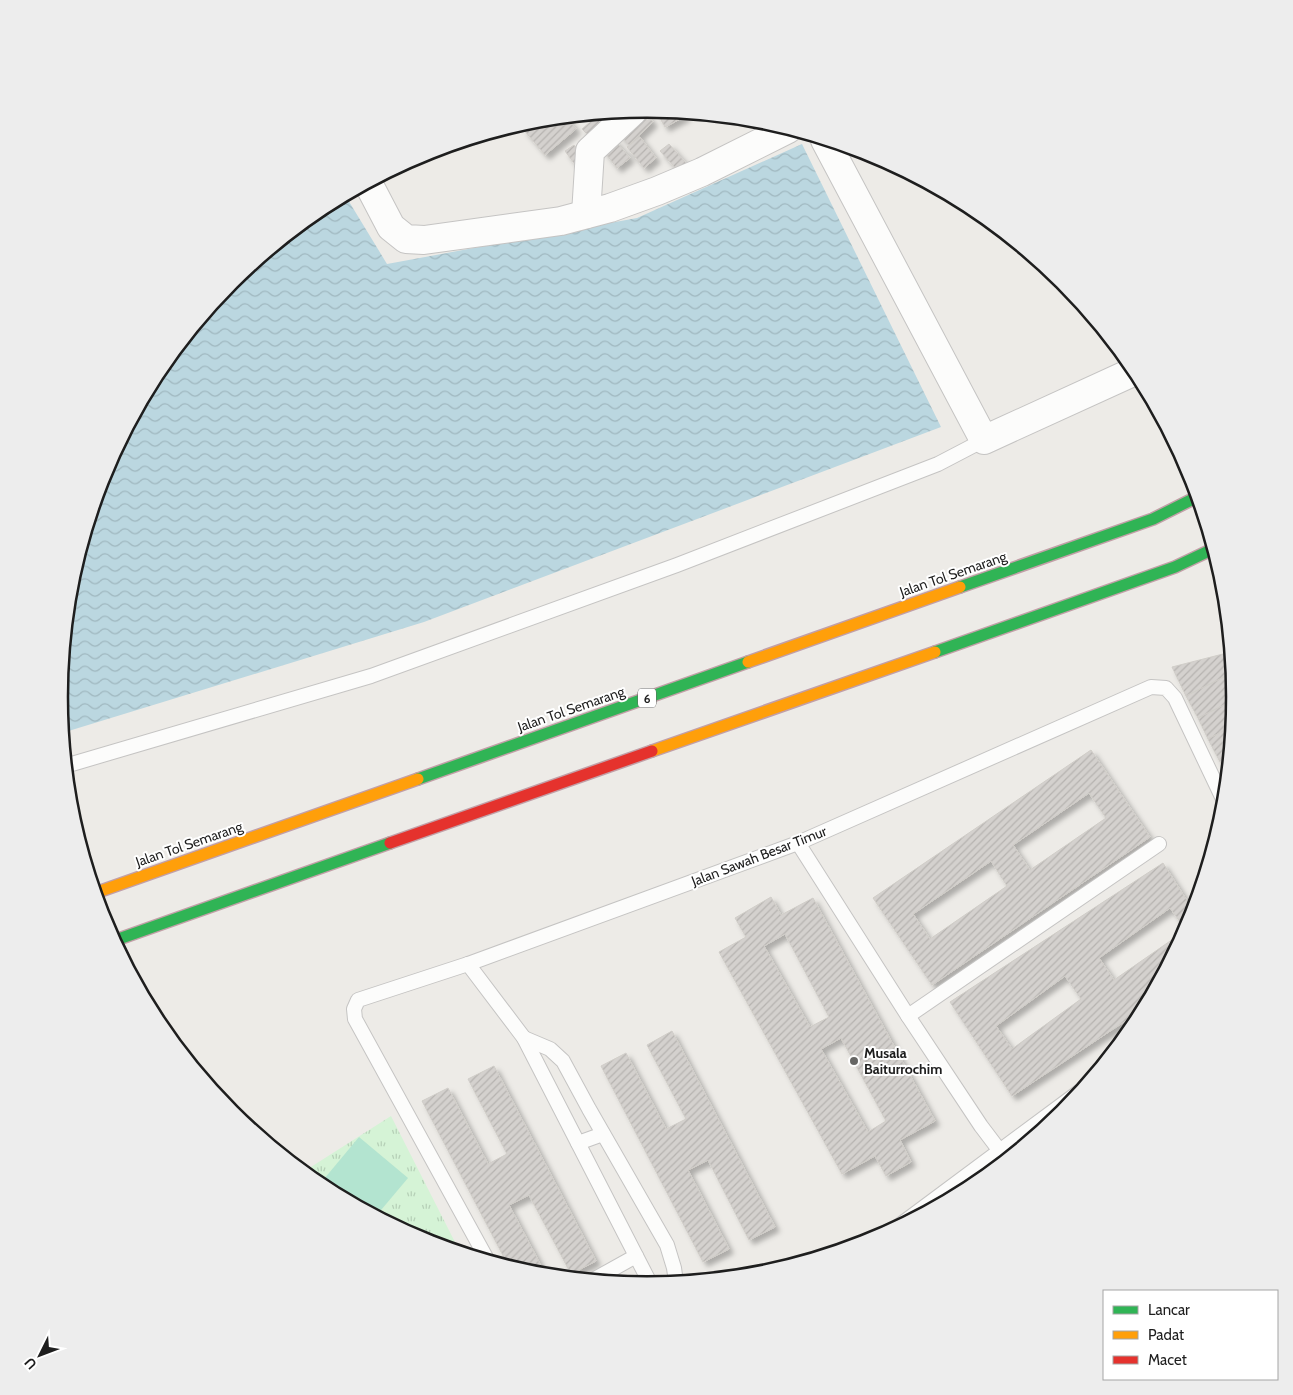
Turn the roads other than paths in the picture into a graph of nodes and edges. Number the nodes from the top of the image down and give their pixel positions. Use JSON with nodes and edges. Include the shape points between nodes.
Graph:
{"nodes":[{"id":1,"x":624,"y":119,"type":"edge"},
{"id":2,"x":778,"y":134,"type":"edge"},
{"id":3,"x":829,"y":148,"type":"edge"},
{"id":4,"x":371,"y":188,"type":"edge"},
{"id":5,"x":586,"y":214,"type":"junction"},
{"id":6,"x":1127,"y":375,"type":"edge"},
{"id":7,"x":984,"y":440,"type":"junction"},
{"id":8,"x":1191,"y":500,"type":"edge"},
{"id":9,"x":1207,"y":552,"type":"edge"},
{"id":10,"x":71,"y":764,"type":"edge"},
{"id":11,"x":1218,"y":789,"type":"edge"},
{"id":12,"x":798,"y":843,"type":"junction"},
{"id":13,"x":1159,"y":844,"type":"dead end"},
{"id":14,"x":101,"y":891,"type":"edge"},
{"id":15,"x":120,"y":938,"type":"edge"},
{"id":16,"x":468,"y":964,"type":"junction"},
{"id":17,"x":908,"y":1016,"type":"junction"},
{"id":18,"x":524,"y":1038,"type":"junction"},
{"id":19,"x":603,"y":1134,"type":"junction"},
{"id":20,"x":578,"y":1143,"type":"junction"},
{"id":21,"x":1002,"y":1155,"type":"edge"},
{"id":22,"x":996,"y":1159,"type":"edge"},
{"id":23,"x":959,"y":1185,"type":"edge"},
{"id":24,"x":484,"y":1253,"type":"edge"},
{"id":25,"x":636,"y":1256,"type":"junction"},
{"id":26,"x":604,"y":1275,"type":"edge"},
{"id":27,"x":675,"y":1275,"type":"edge"},
{"id":28,"x":646,"y":1276,"type":"edge"}],
"edges":[{"from":1,"to":5,"type":"street","via":[[590,151]]},
{"from":2,"to":5,"type":"street","via":[[657,191]]},
{"from":3,"to":7,"type":"street"},
{"from":4,"to":5,"type":"street","via":[[391,226],[406,239],[424,240],[561,221]]},
{"from":6,"to":7,"type":"street"},
{"from":7,"to":10,"type":"lane","via":[[938,464],[677,565],[371,676]]},
{"from":8,"to":14,"type":"highway","name":"Jalan Tol Semarang","number":"6","via":[[1153,519]]},
{"from":9,"to":15,"type":"highway","via":[[1166,570]]},
{"from":11,"to":12,"type":"lane","name":"Jalan Sawah Besar Timur","via":[[1174,698],[1166,688],[1151,686]]},
{"from":12,"to":16,"type":"lane","name":"Jalan Sawah Besar Timur"},
{"from":12,"to":17,"type":"lane"},
{"from":13,"to":17,"type":"lane"},
{"from":16,"to":18,"type":"lane"},
{"from":16,"to":24,"type":"lane","name":"Jalan Sawah Besar Timur","via":[[358,1000],[354,1009],[355,1019]]},
{"from":17,"to":21,"type":"lane"},
{"from":18,"to":19,"type":"lane","via":[[550,1049],[563,1061]]},
{"from":18,"to":20,"type":"lane"},
{"from":19,"to":20,"type":"lane"},
{"from":19,"to":27,"type":"lane","via":[[667,1245]]},
{"from":20,"to":25,"type":"lane"},
{"from":22,"to":23,"type":"lane"},
{"from":25,"to":26,"type":"lane"},
{"from":25,"to":28,"type":"lane"}]}
